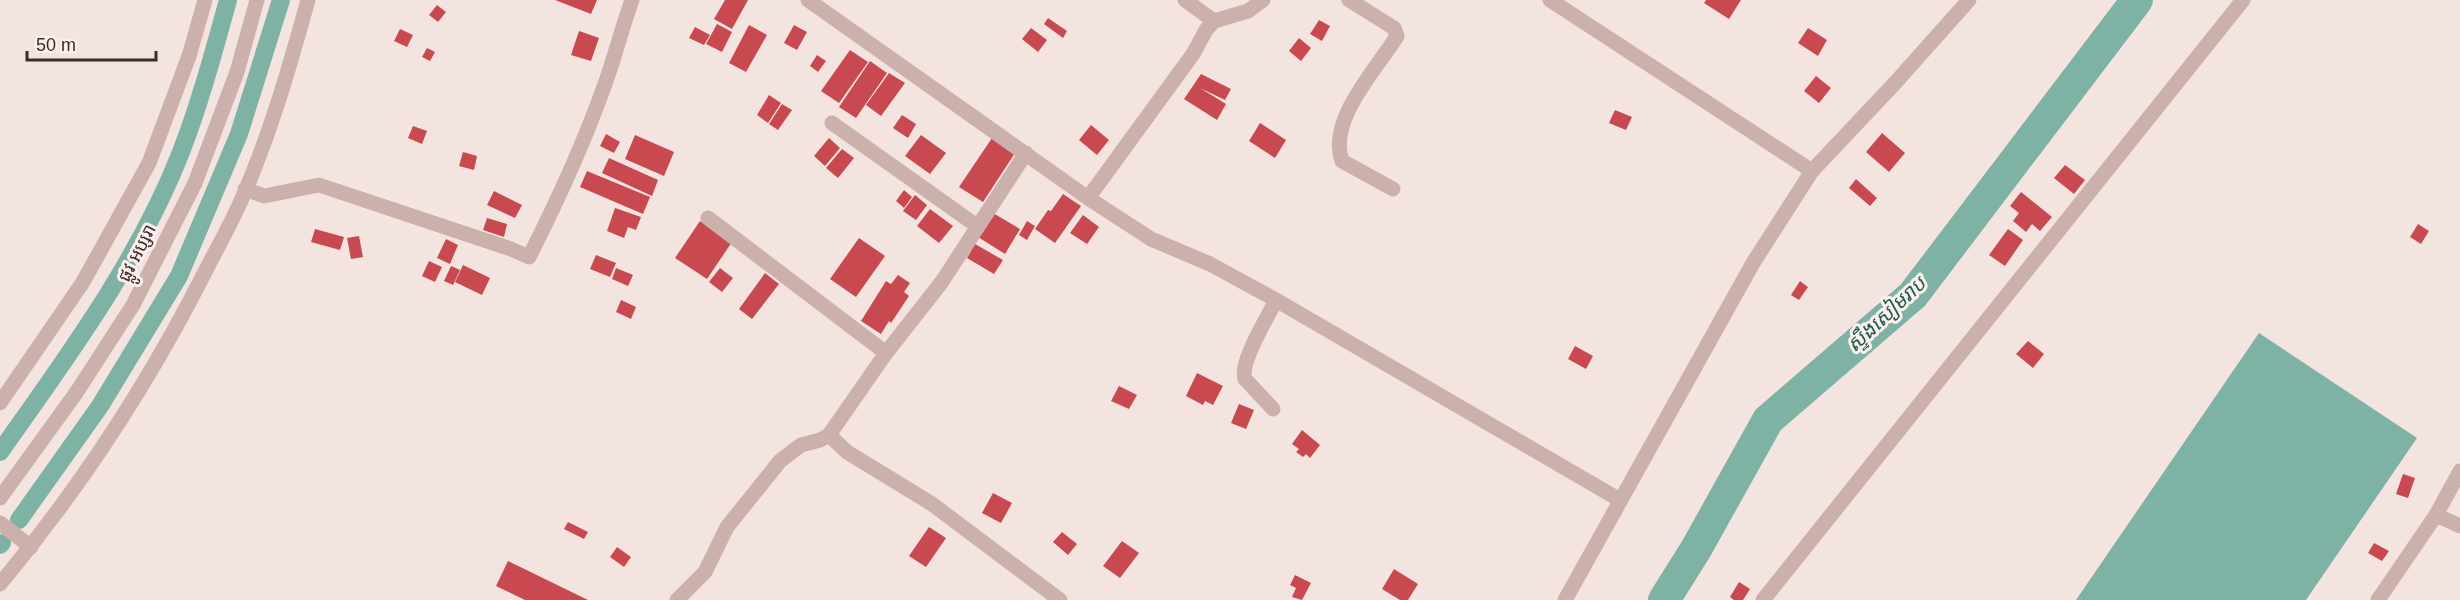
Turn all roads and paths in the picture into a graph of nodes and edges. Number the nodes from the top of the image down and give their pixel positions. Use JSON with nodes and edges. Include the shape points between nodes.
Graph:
{"nodes":[{"id":1,"x":205,"y":0,"type":"edge"},
{"id":2,"x":256,"y":0,"type":"edge"},
{"id":3,"x":308,"y":0,"type":"edge"},
{"id":4,"x":632,"y":0,"type":"edge"},
{"id":5,"x":808,"y":0,"type":"edge"},
{"id":6,"x":1185,"y":0,"type":"edge"},
{"id":7,"x":1263,"y":0,"type":"edge"},
{"id":8,"x":1349,"y":0,"type":"edge"},
{"id":9,"x":1550,"y":0,"type":"edge"},
{"id":10,"x":1969,"y":0,"type":"edge"},
{"id":11,"x":2243,"y":0,"type":"edge"},
{"id":12,"x":1215,"y":21,"type":"junction"},
{"id":13,"x":832,"y":123,"type":"dead end"},
{"id":14,"x":1026,"y":153,"type":"junction"},
{"id":15,"x":1812,"y":171,"type":"junction"},
{"id":16,"x":245,"y":189,"type":"junction"},
{"id":17,"x":1393,"y":189,"type":"dead end"},
{"id":18,"x":1088,"y":198,"type":"junction"},
{"id":19,"x":708,"y":218,"type":"dead end"},
{"id":20,"x":978,"y":226,"type":"junction"},
{"id":21,"x":1276,"y":300,"type":"junction"},
{"id":22,"x":886,"y":353,"type":"junction"},
{"id":23,"x":0,"y":403,"type":"edge"},
{"id":24,"x":1273,"y":409,"type":"dead end"},
{"id":25,"x":829,"y":435,"type":"junction"},
{"id":26,"x":2460,"y":471,"type":"edge"},
{"id":27,"x":0,"y":498,"type":"edge"},
{"id":28,"x":1620,"y":500,"type":"junction"},
{"id":29,"x":2436,"y":515,"type":"junction"},
{"id":30,"x":0,"y":523,"type":"edge"},
{"id":31,"x":2460,"y":526,"type":"edge"},
{"id":32,"x":31,"y":547,"type":"junction"},
{"id":33,"x":0,"y":584,"type":"edge"},
{"id":34,"x":677,"y":600,"type":"edge"},
{"id":35,"x":1060,"y":600,"type":"edge"},
{"id":36,"x":1565,"y":600,"type":"edge"},
{"id":37,"x":1763,"y":600,"type":"edge"},
{"id":38,"x":2378,"y":600,"type":"edge"}],
"edges":[{"from":1,"to":23,"type":"street","via":[[189,56],[149,163],[83,282]]},
{"from":2,"to":27,"type":"street","name":"ផ្លូវ អប្សរា","via":[[237,72],[195,183],[133,306]]},
{"from":3,"to":16,"type":"street","via":[[284,87]]},
{"from":4,"to":16,"type":"street","via":[[584,140],[530,257],[319,185],[264,196]]},
{"from":5,"to":14,"type":"street"},
{"from":6,"to":12,"type":"street"},
{"from":7,"to":12,"type":"street","via":[[1248,11]]},
{"from":8,"to":17,"type":"street","via":[[1394,28],[1397,36],[1342,122],[1338,150],[1342,161]]},
{"from":9,"to":15,"type":"street"},
{"from":10,"to":15,"type":"street"},
{"from":11,"to":37,"type":"street"},
{"from":12,"to":18,"type":"street"},
{"from":13,"to":20,"type":"street"},
{"from":14,"to":18,"type":"street"},
{"from":14,"to":20,"type":"street"},
{"from":15,"to":28,"type":"street","via":[[1753,263]]},
{"from":16,"to":32,"type":"street","via":[[176,330],[111,437]]},
{"from":18,"to":21,"type":"street","via":[[1151,239],[1210,264]]},
{"from":19,"to":22,"type":"street"},
{"from":20,"to":22,"type":"street","via":[[941,283]]},
{"from":21,"to":24,"type":"street","via":[[1243,374]]},
{"from":21,"to":28,"type":"street"},
{"from":22,"to":25,"type":"street"},
{"from":25,"to":34,"type":"street","via":[[801,445],[780,461],[727,528],[705,572]]},
{"from":25,"to":35,"type":"street","via":[[847,452],[932,504]]},
{"from":26,"to":29,"type":"street"},
{"from":28,"to":36,"type":"street"},
{"from":29,"to":31,"type":"street"},
{"from":29,"to":38,"type":"street"},
{"from":30,"to":32,"type":"street"},
{"from":32,"to":33,"type":"street"}]}
